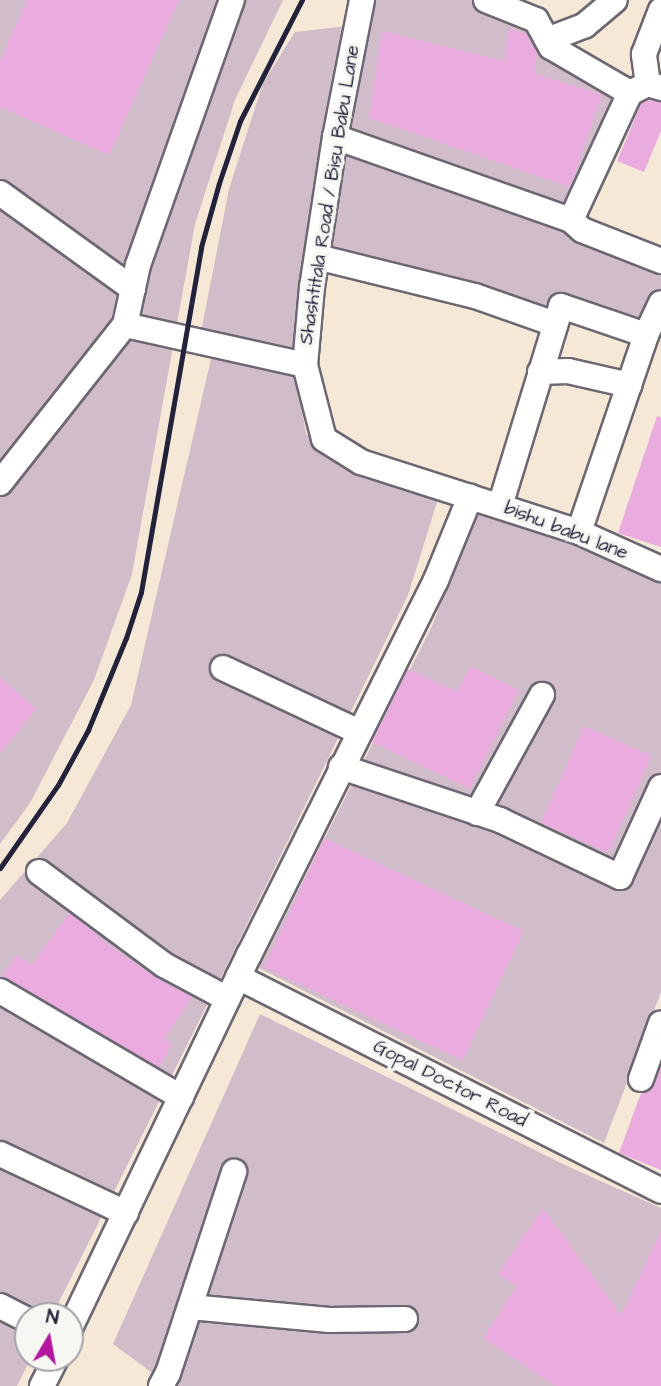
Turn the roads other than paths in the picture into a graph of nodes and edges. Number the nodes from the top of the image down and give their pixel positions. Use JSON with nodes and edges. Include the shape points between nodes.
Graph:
{"nodes":[{"id":1,"x":232,"y":0,"type":"edge"},
{"id":2,"x":362,"y":0,"type":"edge"},
{"id":3,"x":486,"y":0,"type":"edge"},
{"id":4,"x":615,"y":0,"type":"edge"},
{"id":5,"x":661,"y":10,"type":"edge"},
{"id":6,"x":547,"y":40,"type":"junction"},
{"id":7,"x":646,"y":88,"type":"edge"},
{"id":8,"x":335,"y":137,"type":"junction"},
{"id":9,"x":0,"y":193,"type":"edge"},
{"id":10,"x":571,"y":220,"type":"junction"},
{"id":11,"x":317,"y":257,"type":"junction"},
{"id":12,"x":661,"y":261,"type":"edge"},
{"id":13,"x":133,"y":289,"type":"junction"},
{"id":14,"x":661,"y":303,"type":"edge"},
{"id":15,"x":555,"y":324,"type":"junction"},
{"id":16,"x":125,"y":325,"type":"junction"},
{"id":17,"x":646,"y":335,"type":"junction"},
{"id":18,"x":305,"y":365,"type":"junction"},
{"id":19,"x":540,"y":372,"type":"junction"},
{"id":20,"x":629,"y":385,"type":"junction"},
{"id":21,"x":0,"y":483,"type":"edge"},
{"id":22,"x":470,"y":496,"type":"junction"},
{"id":23,"x":500,"y":506,"type":"junction"},
{"id":24,"x":579,"y":532,"type":"junction"},
{"id":25,"x":661,"y":569,"type":"edge"},
{"id":26,"x":223,"y":668,"type":"dead end"},
{"id":27,"x":542,"y":695,"type":"dead end"},
{"id":28,"x":359,"y":733,"type":"junction"},
{"id":29,"x":341,"y":767,"type":"junction"},
{"id":30,"x":661,"y":787,"type":"edge"},
{"id":31,"x":477,"y":813,"type":"junction"},
{"id":32,"x":39,"y":872,"type":"dead end"},
{"id":33,"x":233,"y":988,"type":"junction"},
{"id":34,"x":0,"y":991,"type":"edge"},
{"id":35,"x":661,"y":1023,"type":"edge"},
{"id":36,"x":641,"y":1079,"type":"dead end"},
{"id":37,"x":181,"y":1097,"type":"junction"},
{"id":38,"x":0,"y":1154,"type":"edge"},
{"id":39,"x":234,"y":1172,"type":"dead end"},
{"id":40,"x":661,"y":1191,"type":"edge"},
{"id":41,"x":126,"y":1213,"type":"junction"},
{"id":42,"x":83,"y":1302,"type":"edge"},
{"id":43,"x":190,"y":1307,"type":"junction"},
{"id":44,"x":405,"y":1319,"type":"dead end"},
{"id":45,"x":161,"y":1386,"type":"edge"}],
"edges":[{"from":1,"to":13,"type":"street"},
{"from":2,"to":8,"type":"street","name":"Shashtitala Road / Bisu Babu Lane"},
{"from":3,"to":6,"type":"street","via":[[536,20]]},
{"from":4,"to":6,"type":"street","via":[[584,26]]},
{"from":5,"to":7,"type":"street","via":[[644,54]]},
{"from":6,"to":7,"type":"street","via":[[551,47]]},
{"from":7,"to":10,"type":"street"},
{"from":8,"to":10,"type":"street"},
{"from":8,"to":11,"type":"street","name":"Shashtitala Road / Bisu Babu Lane"},
{"from":9,"to":13,"type":"street"},
{"from":10,"to":12,"type":"street","via":[[582,230]]},
{"from":11,"to":15,"type":"street","via":[[475,296]]},
{"from":11,"to":18,"type":"street","name":"Shashtitala Road / Bisu Babu Lane"},
{"from":13,"to":16,"type":"street"},
{"from":14,"to":17,"type":"street"},
{"from":15,"to":17,"type":"street","via":[[561,306]]},
{"from":15,"to":19,"type":"street"},
{"from":16,"to":18,"type":"street"},
{"from":16,"to":21,"type":"street"},
{"from":17,"to":20,"type":"street"},
{"from":18,"to":22,"type":"street","name":"Shashtitala Road / Bisu Babu Lane","via":[[324,439],[360,462]]},
{"from":19,"to":20,"type":"street","via":[[568,371]]},
{"from":19,"to":23,"type":"street"},
{"from":20,"to":24,"type":"street"},
{"from":22,"to":23,"type":"street","name":"bishu babu lane"},
{"from":22,"to":28,"type":"street","via":[[436,580]]},
{"from":23,"to":24,"type":"street","name":"bishu babu lane"},
{"from":24,"to":25,"type":"street","name":"bishu babu lane"},
{"from":26,"to":28,"type":"street"},
{"from":27,"to":31,"type":"street"},
{"from":28,"to":29,"type":"street"},
{"from":29,"to":31,"type":"street"},
{"from":29,"to":33,"type":"street"},
{"from":30,"to":31,"type":"street","via":[[620,877]]},
{"from":32,"to":33,"type":"street","name":"Gopal Doctor Road","via":[[164,965]]},
{"from":33,"to":37,"type":"street"},
{"from":33,"to":40,"type":"street","name":"Gopal Doctor Road"},
{"from":34,"to":37,"type":"street"},
{"from":35,"to":36,"type":"street"},
{"from":37,"to":41,"type":"street"},
{"from":38,"to":41,"type":"street"},
{"from":39,"to":43,"type":"street"},
{"from":41,"to":42,"type":"street"},
{"from":43,"to":44,"type":"street","via":[[329,1320]]},
{"from":43,"to":45,"type":"street"}]}
